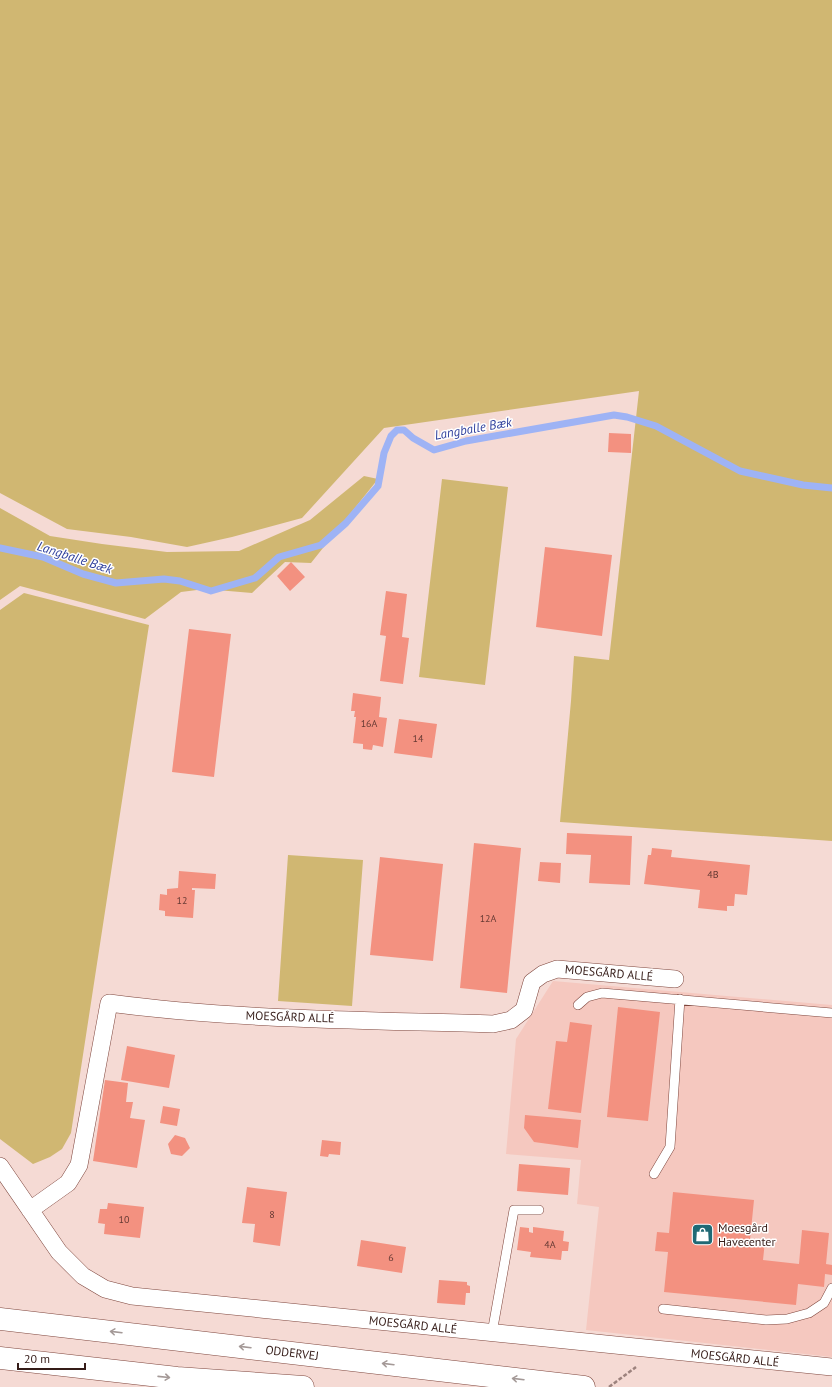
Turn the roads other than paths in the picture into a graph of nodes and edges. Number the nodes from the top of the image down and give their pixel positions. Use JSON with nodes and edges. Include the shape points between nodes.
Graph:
{"nodes":[{"id":1,"x":675,"y":979,"type":"dead end"},
{"id":2,"x":680,"y":999,"type":"junction"},
{"id":3,"x":578,"y":1005,"type":"dead end"},
{"id":4,"x":832,"y":1013,"type":"edge"},
{"id":5,"x":0,"y":1166,"type":"edge"},
{"id":6,"x":654,"y":1174,"type":"dead end"},
{"id":7,"x":30,"y":1210,"type":"junction"},
{"id":8,"x":539,"y":1210,"type":"dead end"},
{"id":9,"x":832,"y":1288,"type":"edge"},
{"id":10,"x":663,"y":1309,"type":"dead end"},
{"id":11,"x":0,"y":1319,"type":"edge"},
{"id":12,"x":492,"y":1333,"type":"junction"},
{"id":13,"x":0,"y":1358,"type":"edge"},
{"id":14,"x":832,"y":1367,"type":"edge"},
{"id":15,"x":303,"y":1387,"type":"edge"},
{"id":16,"x":584,"y":1387,"type":"edge"}],
"edges":[{"from":1,"to":7,"type":"street","name":"MOESGÅRD ALLÉ","via":[[557,969],[543,974],[532,982],[524,1010],[511,1020],[494,1024],[244,1016],[109,1003],[80,1165],[68,1183]]},
{"from":2,"to":3,"type":"lane","via":[[602,993],[587,997]]},
{"from":2,"to":4,"type":"lane"},
{"from":2,"to":6,"type":"lane","via":[[670,1147]]},
{"from":5,"to":7,"type":"street","name":"MOESGÅRD ALLÉ"},
{"from":7,"to":12,"type":"street","name":"MOESGÅRD ALLÉ","via":[[59,1252],[83,1276],[105,1289],[132,1296]]},
{"from":8,"to":12,"type":"lane","via":[[514,1210]]},
{"from":9,"to":10,"type":"lane","via":[[824,1303],[809,1313],[787,1319],[766,1320]]},
{"from":16,"to":11,"type":"main road","name":"ODDERVEJ","one_way":true},
{"from":12,"to":14,"type":"street","name":"MOESGÅRD ALLÉ"},
{"from":13,"to":15,"type":"main road","one_way":true,"via":[[177,1378]]}]}
